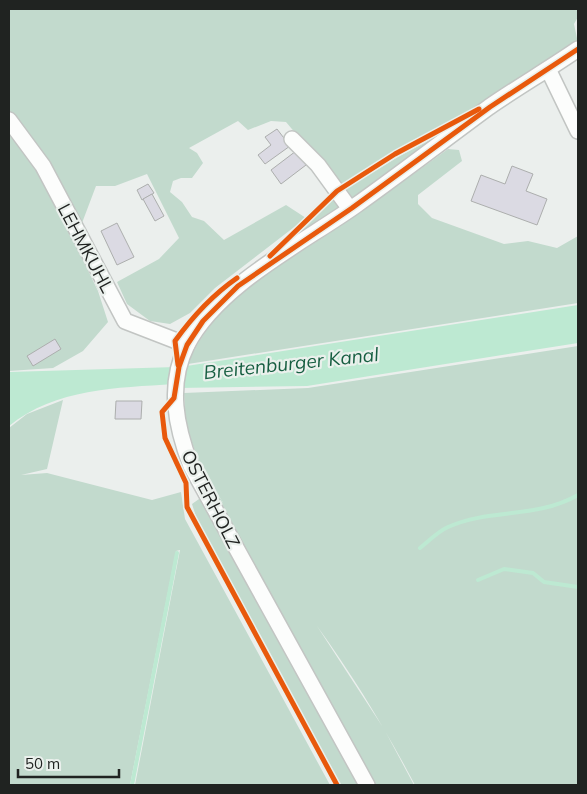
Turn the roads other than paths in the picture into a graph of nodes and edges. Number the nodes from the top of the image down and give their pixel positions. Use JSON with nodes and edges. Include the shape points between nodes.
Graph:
{"nodes":[{"id":1,"x":578,"y":49,"type":"edge"},
{"id":2,"x":548,"y":69,"type":"junction"},
{"id":3,"x":9,"y":120,"type":"edge"},
{"id":4,"x":578,"y":131,"type":"edge"},
{"id":5,"x":292,"y":139,"type":"dead end"},
{"id":6,"x":350,"y":209,"type":"junction"},
{"id":7,"x":187,"y":345,"type":"junction"},
{"id":8,"x":367,"y":785,"type":"edge"}],
"edges":[{"from":1,"to":2,"type":"street","name":"OSTERHOLZ"},
{"from":2,"to":4,"type":"street"},
{"from":2,"to":6,"type":"street","name":"OSTERHOLZ"},
{"from":3,"to":7,"type":"street","name":"LEHMKUHL","via":[[43,166],[125,321]]},
{"from":5,"to":6,"type":"street","via":[[318,165]]},
{"from":6,"to":7,"type":"street","name":"OSTERHOLZ","via":[[238,286],[203,321]]},
{"from":7,"to":8,"type":"street","name":"OSTERHOLZ","via":[[178,367],[174,398],[176,419],[191,466]]}]}
